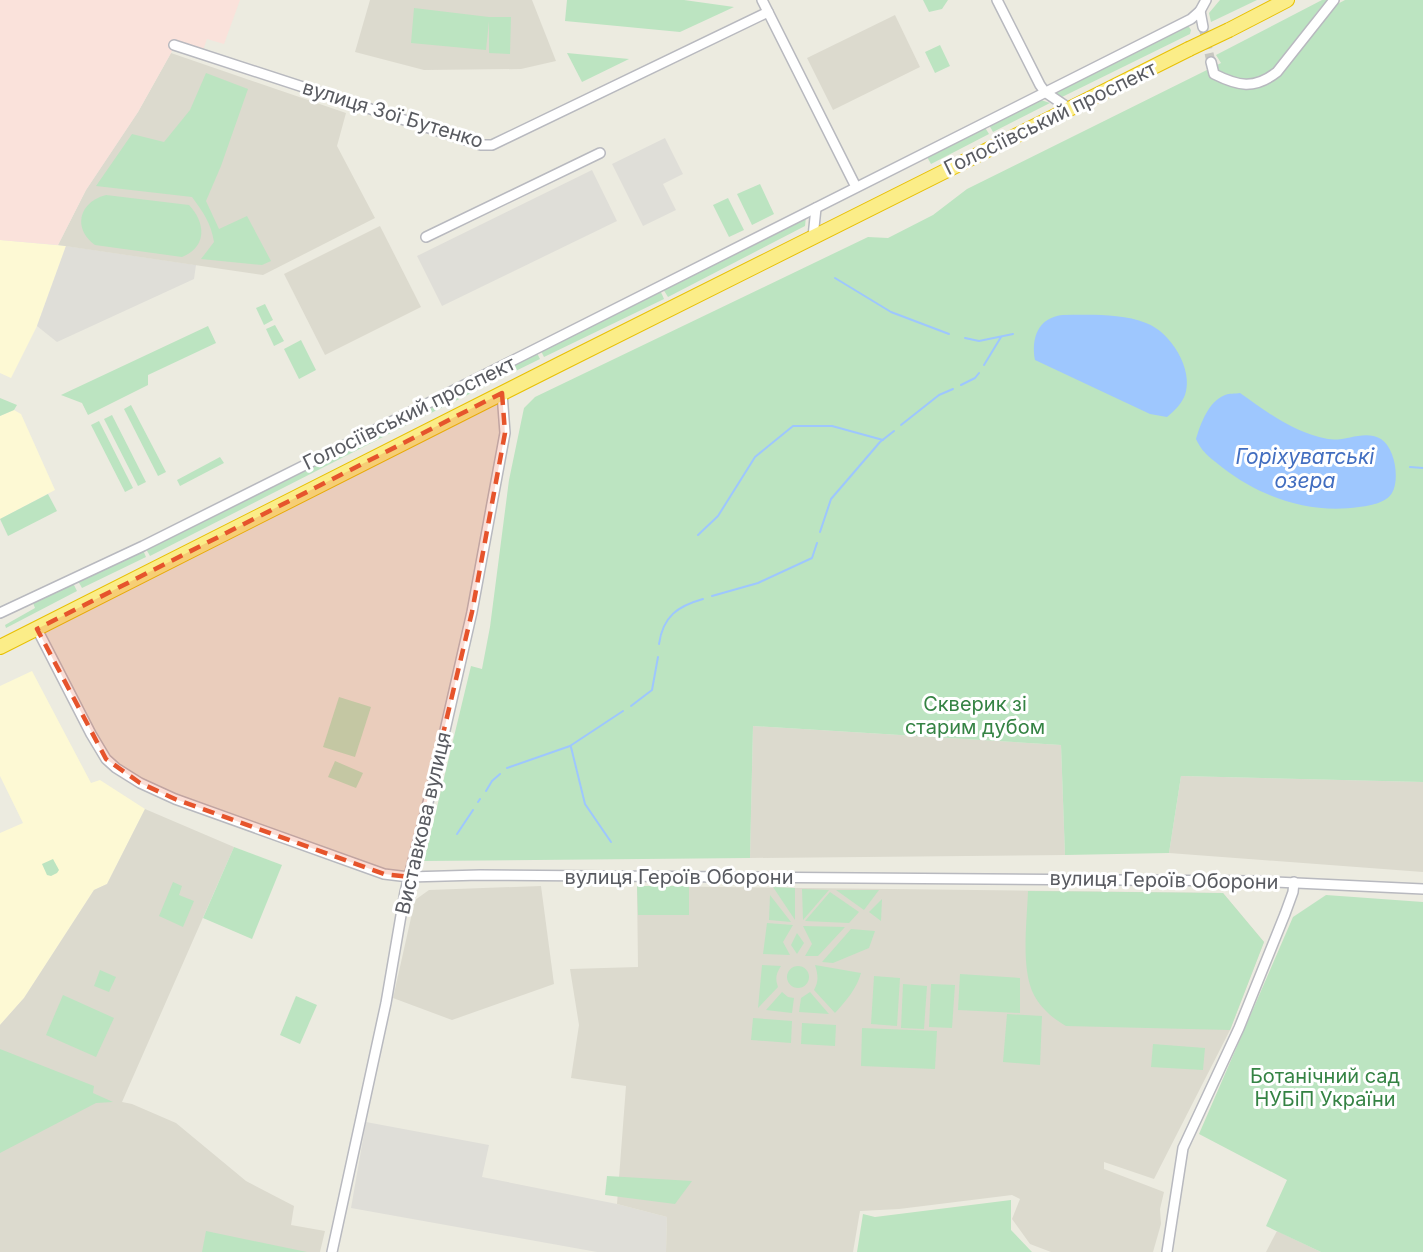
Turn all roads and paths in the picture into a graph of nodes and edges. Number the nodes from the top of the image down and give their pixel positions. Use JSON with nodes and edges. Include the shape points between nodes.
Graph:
{"nodes":[{"id":1,"x":762,"y":0,"type":"edge"},
{"id":2,"x":997,"y":0,"type":"edge"},
{"id":3,"x":1206,"y":0,"type":"edge"},
{"id":4,"x":1287,"y":0,"type":"edge"},
{"id":5,"x":1334,"y":0,"type":"edge"},
{"id":6,"x":1200,"y":11,"type":"junction"},
{"id":7,"x":768,"y":12,"type":"junction"},
{"id":8,"x":1203,"y":27,"type":"tunnel mouth"},
{"id":9,"x":174,"y":45,"type":"dead end"},
{"id":10,"x":1211,"y":62,"type":"tunnel mouth"},
{"id":11,"x":1044,"y":92,"type":"junction"},
{"id":12,"x":1070,"y":109,"type":"junction"},
{"id":13,"x":600,"y":153,"type":"dead end"},
{"id":14,"x":856,"y":187,"type":"junction"},
{"id":15,"x":816,"y":208,"type":"junction"},
{"id":16,"x":426,"y":237,"type":"dead end"},
{"id":17,"x":813,"y":237,"type":"junction"},
{"id":18,"x":502,"y":393,"type":"junction"},
{"id":19,"x":0,"y":614,"type":"edge"},
{"id":20,"x":37,"y":628,"type":"junction"},
{"id":21,"x":0,"y":647,"type":"edge"},
{"id":22,"x":409,"y":877,"type":"junction"},
{"id":23,"x":1294,"y":882,"type":"junction"},
{"id":24,"x":1423,"y":889,"type":"edge"},
{"id":25,"x":332,"y":1252,"type":"edge"},
{"id":26,"x":1167,"y":1252,"type":"edge"}],
"edges":[{"from":1,"to":7,"type":"street"},
{"from":2,"to":11,"type":"street"},
{"from":3,"to":6,"type":"street","name":"Голосіївський проспект"},
{"from":4,"to":12,"type":"highway","name":"Голосіївський проспект","bridge":true},
{"from":5,"to":10,"type":"street","via":[[1277,72],[1267,79],[1234,84],[1214,74]]},
{"from":6,"to":8,"type":"street"},
{"from":6,"to":11,"type":"street","name":"Голосіївський проспект"},
{"from":7,"to":9,"type":"street","name":"вулиця Зої Бутенко","via":[[492,145],[481,145]]},
{"from":7,"to":14,"type":"street"},
{"from":11,"to":12,"type":"street"},
{"from":11,"to":14,"type":"street","name":"Голосіївський проспект"},
{"from":12,"to":17,"type":"highway","name":"Голосіївський проспект"},
{"from":13,"to":16,"type":"street"},
{"from":14,"to":15,"type":"street","name":"Голосіївський проспект"},
{"from":15,"to":17,"type":"street"},
{"from":15,"to":19,"type":"street","name":"Голосіївський проспект"},
{"from":17,"to":18,"type":"highway","name":"Голосіївський проспект"},
{"from":18,"to":20,"type":"highway","name":"Голосіївський проспект"},
{"from":18,"to":22,"type":"street","name":"Виставкова вулиця","via":[[505,433],[475,600]]},
{"from":20,"to":21,"type":"highway","name":"Голосіївський проспект"},
{"from":20,"to":22,"type":"street","name":"вулиця Героїв Оборони","via":[[91,734],[116,768],[140,783],[229,819],[384,874]]},
{"from":22,"to":23,"type":"street","name":"вулиця Героїв Оборони"},
{"from":22,"to":25,"type":"street","name":"Виставкова вулиця","via":[[386,1004]]},
{"from":23,"to":24,"type":"street","name":"вулиця Героїв Оборони"},
{"from":23,"to":26,"type":"street","via":[[1286,914],[1239,1028],[1183,1148]]}]}
